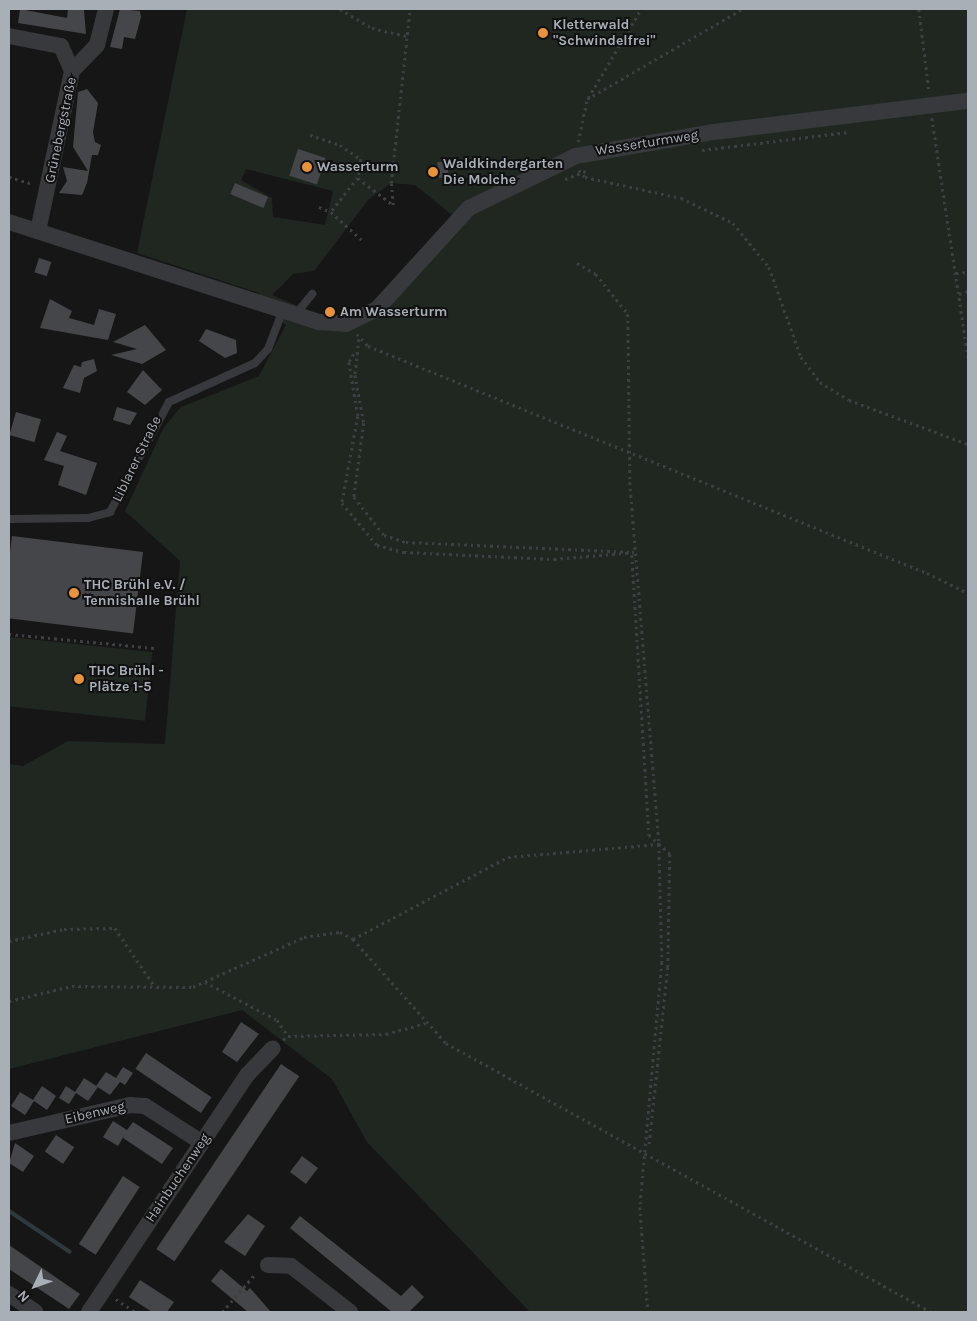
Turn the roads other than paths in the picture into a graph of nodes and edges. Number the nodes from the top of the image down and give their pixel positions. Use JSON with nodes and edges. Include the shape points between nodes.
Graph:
{"nodes":[{"id":1,"x":106,"y":9,"type":"edge"},
{"id":2,"x":9,"y":36,"type":"edge"},
{"id":3,"x":72,"y":72,"type":"junction"},
{"id":4,"x":968,"y":102,"type":"edge"},
{"id":5,"x":9,"y":222,"type":"edge"},
{"id":6,"x":38,"y":231,"type":"junction"},
{"id":7,"x":312,"y":294,"type":"dead end"},
{"id":8,"x":290,"y":312,"type":"junction"},
{"id":9,"x":9,"y":519,"type":"edge"},
{"id":10,"x":276,"y":1046,"type":"road end"},
{"id":11,"x":9,"y":1133,"type":"edge"},
{"id":12,"x":201,"y":1142,"type":"junction"},
{"id":13,"x":268,"y":1265,"type":"road end"},
{"id":14,"x":9,"y":1294,"type":"edge"},
{"id":15,"x":36,"y":1312,"type":"edge"},
{"id":16,"x":89,"y":1312,"type":"edge"},
{"id":17,"x":350,"y":1312,"type":"edge"}],
"edges":[{"from":1,"to":3,"type":"street","name":"Grünebergstraße","via":[[98,45]]},
{"from":2,"to":3,"type":"street","via":[[61,46]]},
{"from":3,"to":6,"type":"street","name":"Grünebergstraße"},
{"from":4,"to":8,"type":"street","name":"Wasserturmweg","via":[[931,113],[695,135],[576,156],[469,208],[384,302],[352,322],[333,324]]},
{"from":5,"to":6,"type":"street"},
{"from":6,"to":8,"type":"street"},
{"from":7,"to":8,"type":"lane","name":"Liblarer Straße"},
{"from":8,"to":9,"type":"lane","name":"Liblarer Straße","via":[[268,349],[255,363],[168,402],[110,512],[88,518]]},
{"from":10,"to":12,"type":"street","name":"Hainbuchenweg","via":[[247,1075]]},
{"from":11,"to":12,"type":"street","name":"Eibenweg","via":[[130,1105],[145,1106]]},
{"from":12,"to":16,"type":"street","name":"Hainbuchenweg"},
{"from":13,"to":17,"type":"street","via":[[291,1266]]},
{"from":14,"to":15,"type":"street"}]}
